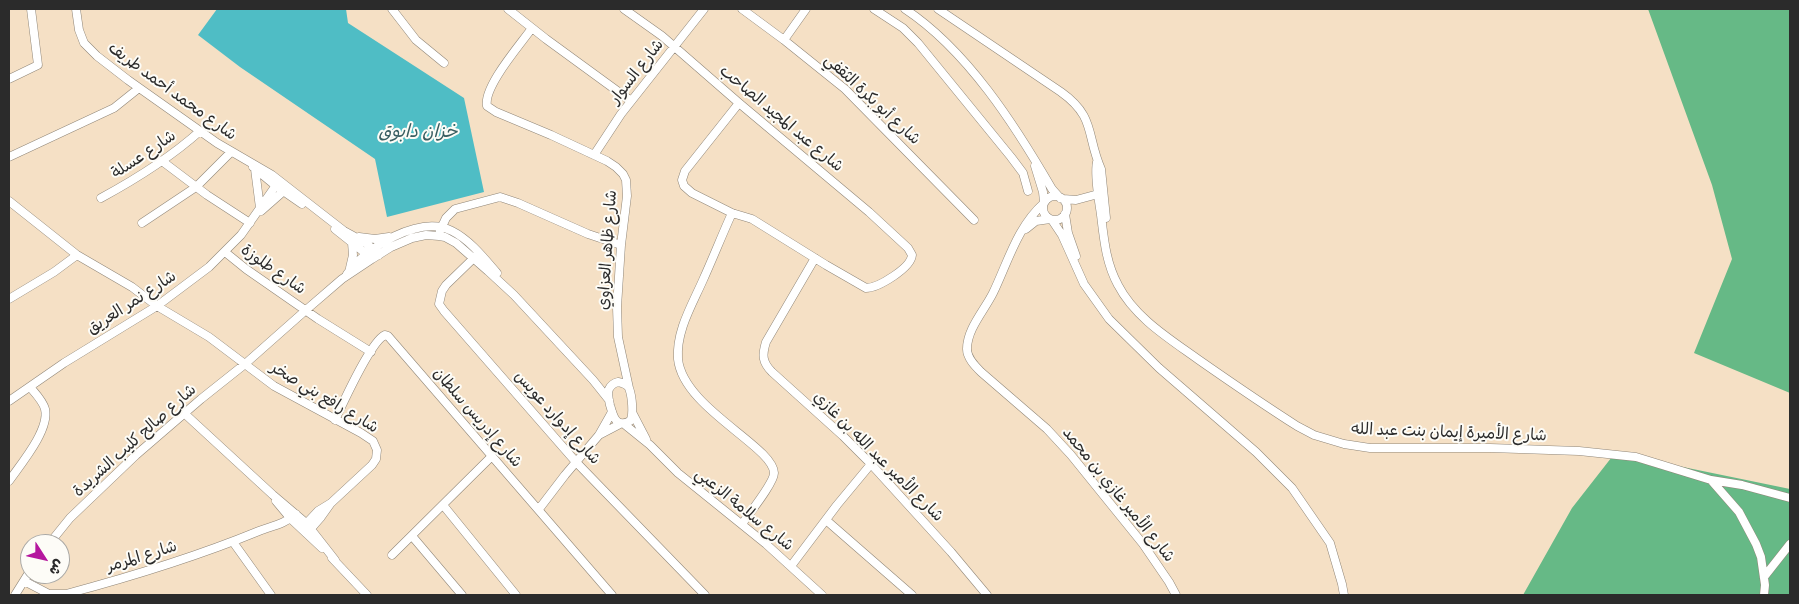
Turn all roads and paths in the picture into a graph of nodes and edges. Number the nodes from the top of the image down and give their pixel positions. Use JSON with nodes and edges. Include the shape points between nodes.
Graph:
{"nodes":[{"id":1,"x":31,"y":9,"type":"edge"},
{"id":2,"x":76,"y":9,"type":"edge"},
{"id":3,"x":392,"y":9,"type":"edge"},
{"id":4,"x":508,"y":9,"type":"edge"},
{"id":5,"x":624,"y":9,"type":"edge"},
{"id":6,"x":704,"y":9,"type":"edge"},
{"id":7,"x":742,"y":9,"type":"edge"},
{"id":8,"x":806,"y":9,"type":"edge"},
{"id":9,"x":874,"y":9,"type":"edge"},
{"id":10,"x":905,"y":9,"type":"edge"},
{"id":11,"x":938,"y":9,"type":"edge"},
{"id":12,"x":532,"y":28,"type":"junction"},
{"id":13,"x":784,"y":40,"type":"junction"},
{"id":14,"x":675,"y":47,"type":"junction"},
{"id":15,"x":444,"y":63,"type":"dead end"},
{"id":16,"x":9,"y":79,"type":"edge"},
{"id":17,"x":139,"y":88,"type":"junction"},
{"id":18,"x":631,"y":101,"type":"junction"},
{"id":19,"x":739,"y":103,"type":"junction"},
{"id":20,"x":200,"y":131,"type":"junction"},
{"id":21,"x":231,"y":152,"type":"junction"},
{"id":22,"x":594,"y":155,"type":"junction"},
{"id":23,"x":9,"y":157,"type":"edge"},
{"id":24,"x":162,"y":162,"type":"junction"},
{"id":25,"x":1035,"y":162,"type":"junction"},
{"id":26,"x":253,"y":166,"type":"junction"},
{"id":27,"x":277,"y":183,"type":"junction"},
{"id":28,"x":196,"y":187,"type":"junction"},
{"id":29,"x":285,"y":189,"type":"junction"},
{"id":30,"x":1028,"y":191,"type":"dead end"},
{"id":31,"x":1102,"y":196,"type":"junction"},
{"id":32,"x":101,"y":198,"type":"dead end"},
{"id":33,"x":1062,"y":199,"type":"junction"},
{"id":34,"x":9,"y":201,"type":"edge"},
{"id":35,"x":1044,"y":203,"type":"junction"},
{"id":36,"x":259,"y":210,"type":"junction"},
{"id":37,"x":732,"y":213,"type":"junction"},
{"id":38,"x":1066,"y":213,"type":"junction"},
{"id":39,"x":974,"y":220,"type":"dead end"},
{"id":40,"x":1051,"y":220,"type":"junction"},
{"id":41,"x":142,"y":223,"type":"dead end"},
{"id":42,"x":250,"y":223,"type":"junction"},
{"id":43,"x":441,"y":226,"type":"junction"},
{"id":44,"x":398,"y":235,"type":"junction"},
{"id":45,"x":439,"y":236,"type":"junction"},
{"id":46,"x":353,"y":240,"type":"junction"},
{"id":47,"x":1014,"y":245,"type":"junction"},
{"id":48,"x":621,"y":246,"type":"junction"},
{"id":49,"x":225,"y":252,"type":"junction"},
{"id":50,"x":373,"y":254,"type":"junction"},
{"id":51,"x":77,"y":255,"type":"junction"},
{"id":52,"x":477,"y":256,"type":"junction"},
{"id":53,"x":816,"y":258,"type":"junction"},
{"id":54,"x":349,"y":270,"type":"junction"},
{"id":55,"x":342,"y":279,"type":"junction"},
{"id":56,"x":9,"y":299,"type":"edge"},
{"id":57,"x":158,"y":306,"type":"junction"},
{"id":58,"x":306,"y":310,"type":"junction"},
{"id":59,"x":1114,"y":323,"type":"junction"},
{"id":60,"x":371,"y":352,"type":"junction"},
{"id":61,"x":622,"y":362,"type":"junction"},
{"id":62,"x":245,"y":364,"type":"junction"},
{"id":63,"x":593,"y":380,"type":"junction"},
{"id":64,"x":613,"y":384,"type":"junction"},
{"id":65,"x":30,"y":387,"type":"junction"},
{"id":66,"x":629,"y":388,"type":"junction"},
{"id":67,"x":609,"y":400,"type":"junction"},
{"id":68,"x":9,"y":401,"type":"edge"},
{"id":69,"x":612,"y":412,"type":"junction"},
{"id":70,"x":633,"y":413,"type":"junction"},
{"id":71,"x":185,"y":414,"type":"junction"},
{"id":72,"x":335,"y":420,"type":"junction"},
{"id":73,"x":622,"y":424,"type":"junction"},
{"id":74,"x":599,"y":435,"type":"junction"},
{"id":75,"x":650,"y":445,"type":"junction"},
{"id":76,"x":492,"y":456,"type":"junction"},
{"id":77,"x":576,"y":462,"type":"junction"},
{"id":78,"x":871,"y":464,"type":"junction"},
{"id":79,"x":1711,"y":480,"type":"junction"},
{"id":80,"x":9,"y":481,"type":"edge"},
{"id":81,"x":1790,"y":498,"type":"edge"},
{"id":82,"x":443,"y":505,"type":"junction"},
{"id":83,"x":539,"y":509,"type":"junction"},
{"id":84,"x":292,"y":515,"type":"junction"},
{"id":85,"x":826,"y":520,"type":"junction"},
{"id":86,"x":742,"y":524,"type":"junction"},
{"id":87,"x":307,"y":528,"type":"junction"},
{"id":88,"x":56,"y":534,"type":"edge"},
{"id":89,"x":412,"y":536,"type":"junction"},
{"id":90,"x":233,"y":542,"type":"junction"},
{"id":91,"x":1790,"y":544,"type":"edge"},
{"id":92,"x":392,"y":555,"type":"dead end"},
{"id":93,"x":791,"y":566,"type":"junction"},
{"id":94,"x":1764,"y":578,"type":"junction"},
{"id":95,"x":22,"y":584,"type":"edge"},
{"id":96,"x":31,"y":584,"type":"edge"},
{"id":97,"x":15,"y":595,"type":"edge"},
{"id":98,"x":271,"y":595,"type":"edge"},
{"id":99,"x":367,"y":595,"type":"edge"},
{"id":100,"x":462,"y":595,"type":"edge"},
{"id":101,"x":516,"y":595,"type":"edge"},
{"id":102,"x":612,"y":595,"type":"edge"},
{"id":103,"x":705,"y":595,"type":"edge"},
{"id":104,"x":822,"y":595,"type":"edge"},
{"id":105,"x":912,"y":595,"type":"edge"},
{"id":106,"x":987,"y":595,"type":"edge"},
{"id":107,"x":1176,"y":595,"type":"edge"},
{"id":108,"x":1344,"y":595,"type":"edge"},
{"id":109,"x":1764,"y":595,"type":"edge"}],
"edges":[{"from":1,"to":16,"type":"street","via":[[38,65]]},
{"from":2,"to":17,"type":"street","name":"شارع محمد أحمد طريف","via":[[84,43]]},
{"from":3,"to":15,"type":"street","via":[[416,40]]},
{"from":4,"to":12,"type":"street"},
{"from":5,"to":14,"type":"street","name":"شارع عبد المجيد الصاحب"},
{"from":6,"to":14,"type":"street","name":"شارع السوار"},
{"from":7,"to":13,"type":"street","name":"شارع أبو بكرة الثقفي"},
{"from":8,"to":13,"type":"street"},
{"from":9,"to":30,"type":"street","via":[[903,28],[918,43],[1015,162],[1023,173]]},
{"from":10,"to":25,"type":"street","via":[[959,56]]},
{"from":11,"to":31,"type":"street","name":"شارع الأميرة إيمان بنت عبد الله","via":[[1070,98],[1088,124],[1101,169]]},
{"from":12,"to":18,"type":"street"},
{"from":12,"to":22,"type":"street","name":"شارع ظاهر العزاوي","via":[[492,85],[487,106]]},
{"from":13,"to":39,"type":"street","name":"شارع أبو بكرة الثقفي","via":[[855,98]]},
{"from":14,"to":18,"type":"street","name":"شارع السوار"},
{"from":14,"to":19,"type":"street","name":"شارع عبد المجيد الصاحب"},
{"from":17,"to":20,"type":"street","name":"شارع محمد أحمد طريف"},
{"from":17,"to":23,"type":"street","via":[[114,108]]},
{"from":18,"to":22,"type":"street","name":"شارع السوار"},
{"from":19,"to":37,"type":"street","via":[[685,171],[682,180],[692,193]]},
{"from":19,"to":53,"type":"street","name":"شارع عبد المجيد الصاحب","via":[[869,212],[908,248],[912,258],[900,272],[870,288],[861,286]]},
{"from":20,"to":21,"type":"street","name":"شارع محمد أحمد طريف"},
{"from":20,"to":24,"type":"street","name":"شارع عسلة"},
{"from":21,"to":26,"type":"street","name":"شارع محمد أحمد طريف"},
{"from":21,"to":28,"type":"street"},
{"from":22,"to":48,"type":"street","name":"شارع ظاهر العزاوي","via":[[616,167],[626,180]]},
{"from":24,"to":28,"type":"street"},
{"from":24,"to":32,"type":"street","name":"شارع عسلة"},
{"from":25,"to":33,"type":"street"},
{"from":25,"to":35,"type":"street"},
{"from":26,"to":27,"type":"street","name":"شارع محمد أحمد طريف"},
{"from":26,"to":36,"type":"street"},
{"from":27,"to":29,"type":"street","name":"شارع محمد أحمد طريف"},
{"from":27,"to":36,"type":"street","name":"شارع نمر العريق"},
{"from":28,"to":41,"type":"street"},
{"from":28,"to":42,"type":"street"},
{"from":29,"to":36,"type":"street","name":"شارع نمر العريق"},
{"from":29,"to":46,"type":"street","name":"شارع محمد أحمد طريف"},
{"from":31,"to":33,"type":"street"},
{"from":31,"to":38,"type":"street","via":[[1077,204]]},
{"from":31,"to":79,"type":"street","name":"شارع الأميرة إيمان بنت عبد الله","via":[[1112,272],[1127,299],[1158,330],[1314,435],[1370,448],[1490,448],[1636,457]]},
{"from":33,"to":35,"type":"street","via":[[1053,196]]},
{"from":33,"to":38,"type":"street"},
{"from":34,"to":51,"type":"street","name":"شارع رافع بني صخر"},
{"from":35,"to":40,"type":"street","via":[[1043,210]]},
{"from":35,"to":47,"type":"street","via":[[1028,220]]},
{"from":36,"to":42,"type":"street","name":"شارع نمر العريق"},
{"from":37,"to":53,"type":"street","via":[[752,219]]},
{"from":37,"to":86,"type":"street","via":[[686,319],[679,341],[678,360],[681,372],[696,395],[758,450],[773,468],[770,484]]},
{"from":38,"to":40,"type":"street","via":[[1060,219]]},
{"from":38,"to":59,"type":"street","via":[[1068,233],[1080,267]]},
{"from":40,"to":47,"type":"street","via":[[1032,224]]},
{"from":40,"to":59,"type":"street","via":[[1062,235],[1084,284]]},
{"from":42,"to":49,"type":"street","name":"شارع نمر العريق"},
{"from":43,"to":44,"type":"street","via":[[424,226]]},
{"from":43,"to":45,"type":"street"},
{"from":43,"to":48,"type":"street","via":[[455,210],[500,198]]},
{"from":43,"to":52,"type":"street","via":[[457,234]]},
{"from":44,"to":46,"type":"street"},
{"from":44,"to":50,"type":"street"},
{"from":45,"to":50,"type":"street","via":[[412,238]]},
{"from":45,"to":52,"type":"street"},
{"from":46,"to":50,"type":"street","name":"شارع محمد أحمد طريف"},
{"from":46,"to":54,"type":"street"},
{"from":47,"to":107,"type":"street","name":"شارع الأمير غازي بن محمد","via":[[972,330],[968,353],[981,372],[1047,429],[1095,483],[1143,544]]},
{"from":48,"to":61,"type":"street","name":"شارع ظاهر العزاوي","via":[[617,307]]},
{"from":49,"to":57,"type":"street","name":"شارع نمر العريق"},
{"from":49,"to":58,"type":"street","name":"شارع طلوزة"},
{"from":50,"to":54,"type":"street"},
{"from":50,"to":55,"type":"street"},
{"from":51,"to":56,"type":"street"},
{"from":51,"to":57,"type":"street","name":"شارع رافع بني صخر"},
{"from":52,"to":63,"type":"street"},
{"from":52,"to":77,"type":"street","name":"شارع إدوارد عويس","via":[[442,291],[441,307]]},
{"from":53,"to":78,"type":"street","name":"شارع الأمير عبد الله بن غازي","via":[[766,342],[764,362]]},
{"from":54,"to":55,"type":"street"},
{"from":55,"to":58,"type":"street"},
{"from":57,"to":62,"type":"street","name":"شارع رافع بني صخر"},
{"from":57,"to":65,"type":"street","name":"شارع نمر العريق"},
{"from":58,"to":60,"type":"street","name":"شارع طلوزة"},
{"from":58,"to":62,"type":"street"},
{"from":59,"to":108,"type":"street","via":[[1292,488],[1330,542]]},
{"from":60,"to":72,"type":"street","name":"شارع إدريس سلطان"},
{"from":60,"to":76,"type":"street","name":"شارع إدريس سلطان","via":[[383,336],[391,338]]},
{"from":61,"to":64,"type":"street","name":"شارع ظاهر العزاوي"},
{"from":61,"to":66,"type":"street","name":"شارع ظاهر العزاوي"},
{"from":62,"to":71,"type":"street","name":"شارع صالح كليب الشريدة"},
{"from":62,"to":72,"type":"street","name":"شارع رافع بني صخر","via":[[274,386]]},
{"from":63,"to":64,"type":"street"},
{"from":63,"to":67,"type":"street"},
{"from":64,"to":66,"type":"street","via":[[623,383]]},
{"from":64,"to":67,"type":"street","name":"شارع ظاهر العزاوي","via":[[608,391]]},
{"from":65,"to":68,"type":"street","name":"شارع نمر العريق"},
{"from":65,"to":80,"type":"street","via":[[45,407],[46,416],[33,445]]},
{"from":66,"to":70,"type":"street","name":"شارع ظاهر العزاوي"},
{"from":67,"to":69,"type":"street","name":"شارع سلامة الزعبي"},
{"from":69,"to":73,"type":"street","name":"شارع سلامة الزعبي","via":[[614,419]]},
{"from":69,"to":74,"type":"street"},
{"from":70,"to":73,"type":"street","via":[[630,421]]},
{"from":70,"to":75,"type":"street","name":"شارع سلامة الزعبي"},
{"from":71,"to":84,"type":"street"},
{"from":71,"to":88,"type":"street","name":"شارع صالح كليب الشريدة","via":[[96,491]]},
{"from":72,"to":87,"type":"street","name":"شارع رافع بني صخر","via":[[373,441],[378,454],[372,465]]},
{"from":73,"to":74,"type":"street"},
{"from":73,"to":75,"type":"street","name":"شارع سلامة الزعبي"},
{"from":74,"to":77,"type":"street"},
{"from":75,"to":86,"type":"street","name":"شارع سلامة الزعبي","via":[[678,473]]},
{"from":76,"to":82,"type":"street"},
{"from":76,"to":83,"type":"street","name":"شارع إدريس سلطان"},
{"from":77,"to":83,"type":"street"},
{"from":77,"to":103,"type":"street","name":"شارع إدوارد عويس"},
{"from":78,"to":85,"type":"street"},
{"from":78,"to":106,"type":"street","name":"شارع الأمير عبد الله بن غازي"},
{"from":79,"to":81,"type":"street"},
{"from":79,"to":94,"type":"street","name":"شارع الأميرة إيمان بنت عبد الله","via":[[1729,499],[1749,530],[1762,557]]},
{"from":82,"to":89,"type":"street"},
{"from":82,"to":101,"type":"street"},
{"from":83,"to":102,"type":"street","name":"شارع إدريس سلطان"},
{"from":84,"to":87,"type":"street"},
{"from":84,"to":90,"type":"street","name":"شارع المرمر"},
{"from":85,"to":93,"type":"street"},
{"from":85,"to":105,"type":"street"},
{"from":86,"to":93,"type":"street","name":"شارع سلامة الزعبي"},
{"from":87,"to":99,"type":"street"},
{"from":89,"to":92,"type":"street"},
{"from":89,"to":100,"type":"street"},
{"from":90,"to":96,"type":"street","name":"شارع المرمر","via":[[66,594],[49,594]]},
{"from":90,"to":98,"type":"street"},
{"from":91,"to":94,"type":"street"},
{"from":93,"to":104,"type":"street","name":"شارع سلامة الزعبي"},
{"from":94,"to":109,"type":"street","name":"شارع الأميرة إيمان بنت عبد الله"},
{"from":95,"to":97,"type":"street"}]}
